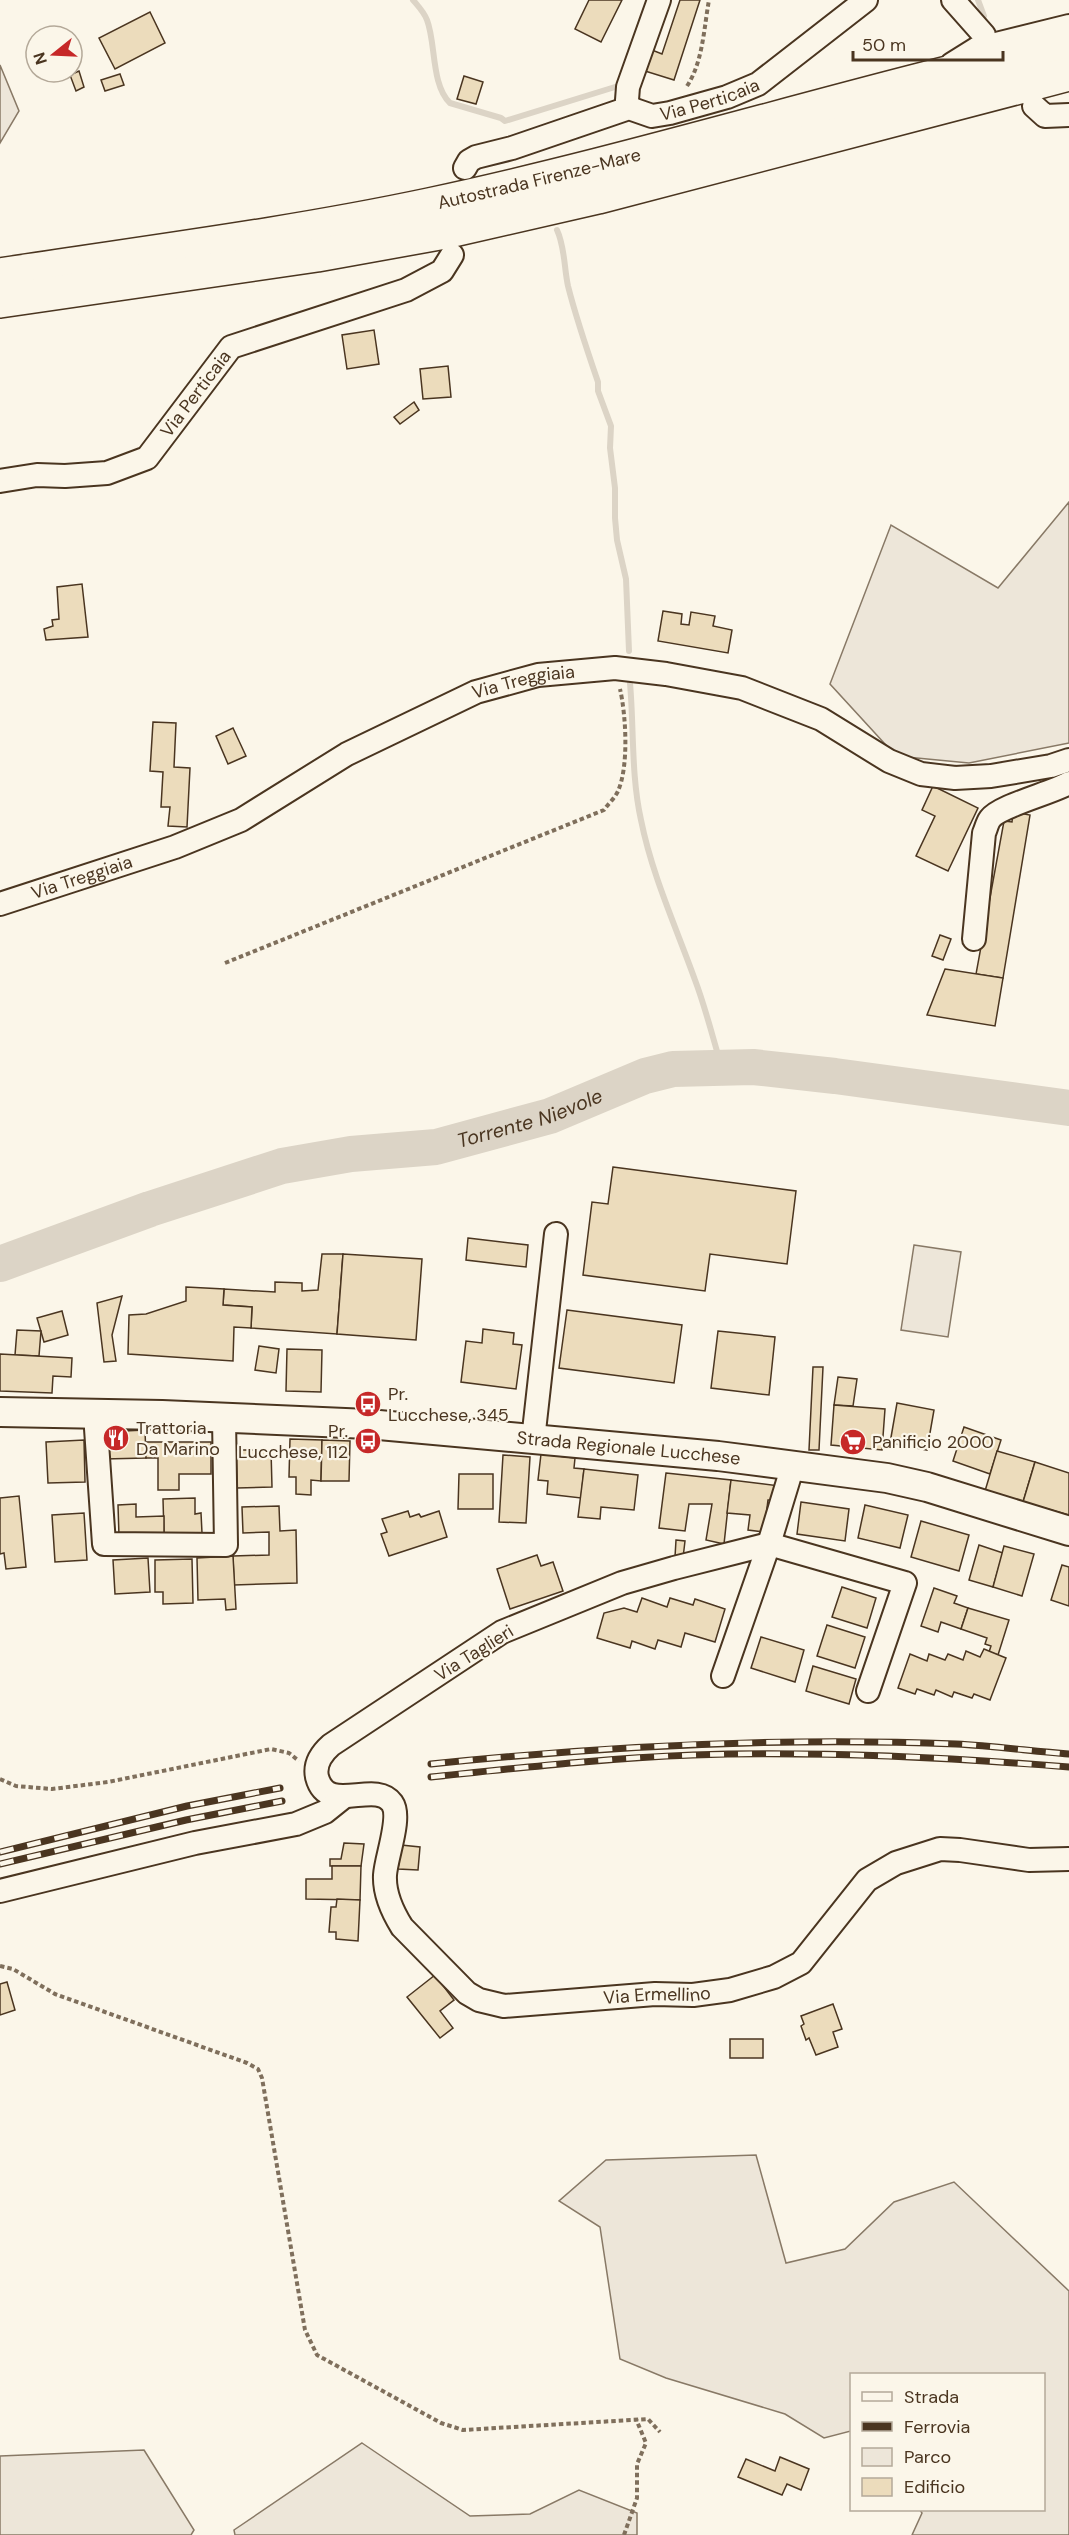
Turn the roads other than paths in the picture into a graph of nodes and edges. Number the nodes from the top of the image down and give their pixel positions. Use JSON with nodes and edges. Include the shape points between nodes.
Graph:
{"nodes":[{"id":1,"x":659,"y":0,"type":"edge"},
{"id":2,"x":866,"y":0,"type":"edge"},
{"id":3,"x":953,"y":0,"type":"edge"},
{"id":4,"x":1069,"y":26,"type":"edge"},
{"id":5,"x":984,"y":35,"type":"dead end"},
{"id":6,"x":1069,"y":44,"type":"edge"},
{"id":7,"x":1069,"y":74,"type":"edge"},
{"id":8,"x":937,"y":76,"type":"junction"},
{"id":9,"x":1034,"y":106,"type":"dead end"},
{"id":10,"x":630,"y":108,"type":"junction"},
{"id":11,"x":1069,"y":115,"type":"edge"},
{"id":12,"x":465,"y":168,"type":"dead end"},
{"id":13,"x":452,"y":255,"type":"dead end"},
{"id":14,"x":0,"y":275,"type":"edge"},
{"id":15,"x":0,"y":301,"type":"edge"},
{"id":16,"x":0,"y":481,"type":"edge"},
{"id":17,"x":1069,"y":760,"type":"edge"},
{"id":18,"x":1069,"y":783,"type":"edge"},
{"id":19,"x":0,"y":904,"type":"edge"},
{"id":20,"x":974,"y":939,"type":"dead end"},
{"id":21,"x":556,"y":1234,"type":"dead end"},
{"id":22,"x":0,"y":1412,"type":"edge"},
{"id":23,"x":95,"y":1414,"type":"junction"},
{"id":24,"x":224,"y":1418,"type":"junction"},
{"id":25,"x":533,"y":1440,"type":"junction"},
{"id":26,"x":793,"y":1465,"type":"junction"},
{"id":27,"x":1069,"y":1531,"type":"edge"},
{"id":28,"x":769,"y":1544,"type":"junction"},
{"id":29,"x":723,"y":1676,"type":"dead end"},
{"id":30,"x":868,"y":1691,"type":"dead end"},
{"id":31,"x":345,"y":1796,"type":"junction"},
{"id":32,"x":1069,"y":1859,"type":"edge"},
{"id":33,"x":0,"y":1891,"type":"edge"}],
"edges":[{"from":1,"to":10,"type":"street","via":[[627,87]]},
{"from":2,"to":10,"type":"street","name":"Via Perticaia","via":[[758,84],[670,113],[652,116]]},
{"from":3,"to":5,"type":"street"},
{"from":4,"to":8,"type":"street","via":[[976,49]]},
{"from":6,"to":8,"type":"highway","name":"Autostrada Firenze-Mare"},
{"from":7,"to":15,"type":"highway","name":"Autostrada Firenze-Mare","via":[[598,197],[446,232]]},
{"from":8,"to":14,"type":"highway","name":"Autostrada Firenze-Mare","via":[[427,205],[196,247]]},
{"from":9,"to":11,"type":"street","via":[[1045,116]]},
{"from":10,"to":12,"type":"street","name":"Via Perticaia","via":[[476,157]]},
{"from":13,"to":16,"type":"street","name":"Via Perticaia","via":[[442,271],[406,290],[231,346],[147,458],[107,473],[37,475]]},
{"from":17,"to":19,"type":"street","name":"Via Treggiaia","via":[[991,776],[955,778],[921,774],[889,760],[821,719],[742,688],[615,668],[538,675],[476,692],[347,754],[241,820],[175,847]]},
{"from":18,"to":20,"type":"street","via":[[990,818],[984,833]]},
{"from":21,"to":25,"type":"street"},
{"from":22,"to":23,"type":"main road","name":"Strada Regionale Lucchese"},
{"from":23,"to":24,"type":"main road","name":"Strada Regionale Lucchese"},
{"from":23,"to":24,"type":"street","via":[[104,1544],[226,1545]]},
{"from":24,"to":25,"type":"main road","name":"Strada Regionale Lucchese","via":[[368,1424]]},
{"from":25,"to":26,"type":"main road","name":"Strada Regionale Lucchese"},
{"from":26,"to":27,"type":"main road","name":"Strada Regionale Lucchese","via":[[927,1487]]},
{"from":26,"to":28,"type":"street"},
{"from":28,"to":29,"type":"street"},
{"from":28,"to":30,"type":"street","via":[[905,1583]]},
{"from":28,"to":31,"type":"street","name":"Via Taglieri","via":[[622,1583],[502,1632],[324,1752],[316,1766],[324,1790],[333,1796]]},
{"from":31,"to":32,"type":"street","name":"Via Ermellino","via":[[380,1796],[392,1802],[396,1817],[385,1876],[394,1914],[467,1993],[504,2006],[655,1994],[693,1995],[730,1990],[774,1977],[801,1963],[867,1880],[896,1863],[940,1849],[1029,1860]]},
{"from":31,"to":33,"type":"street","via":[[325,1812],[296,1824],[195,1843]]}]}
